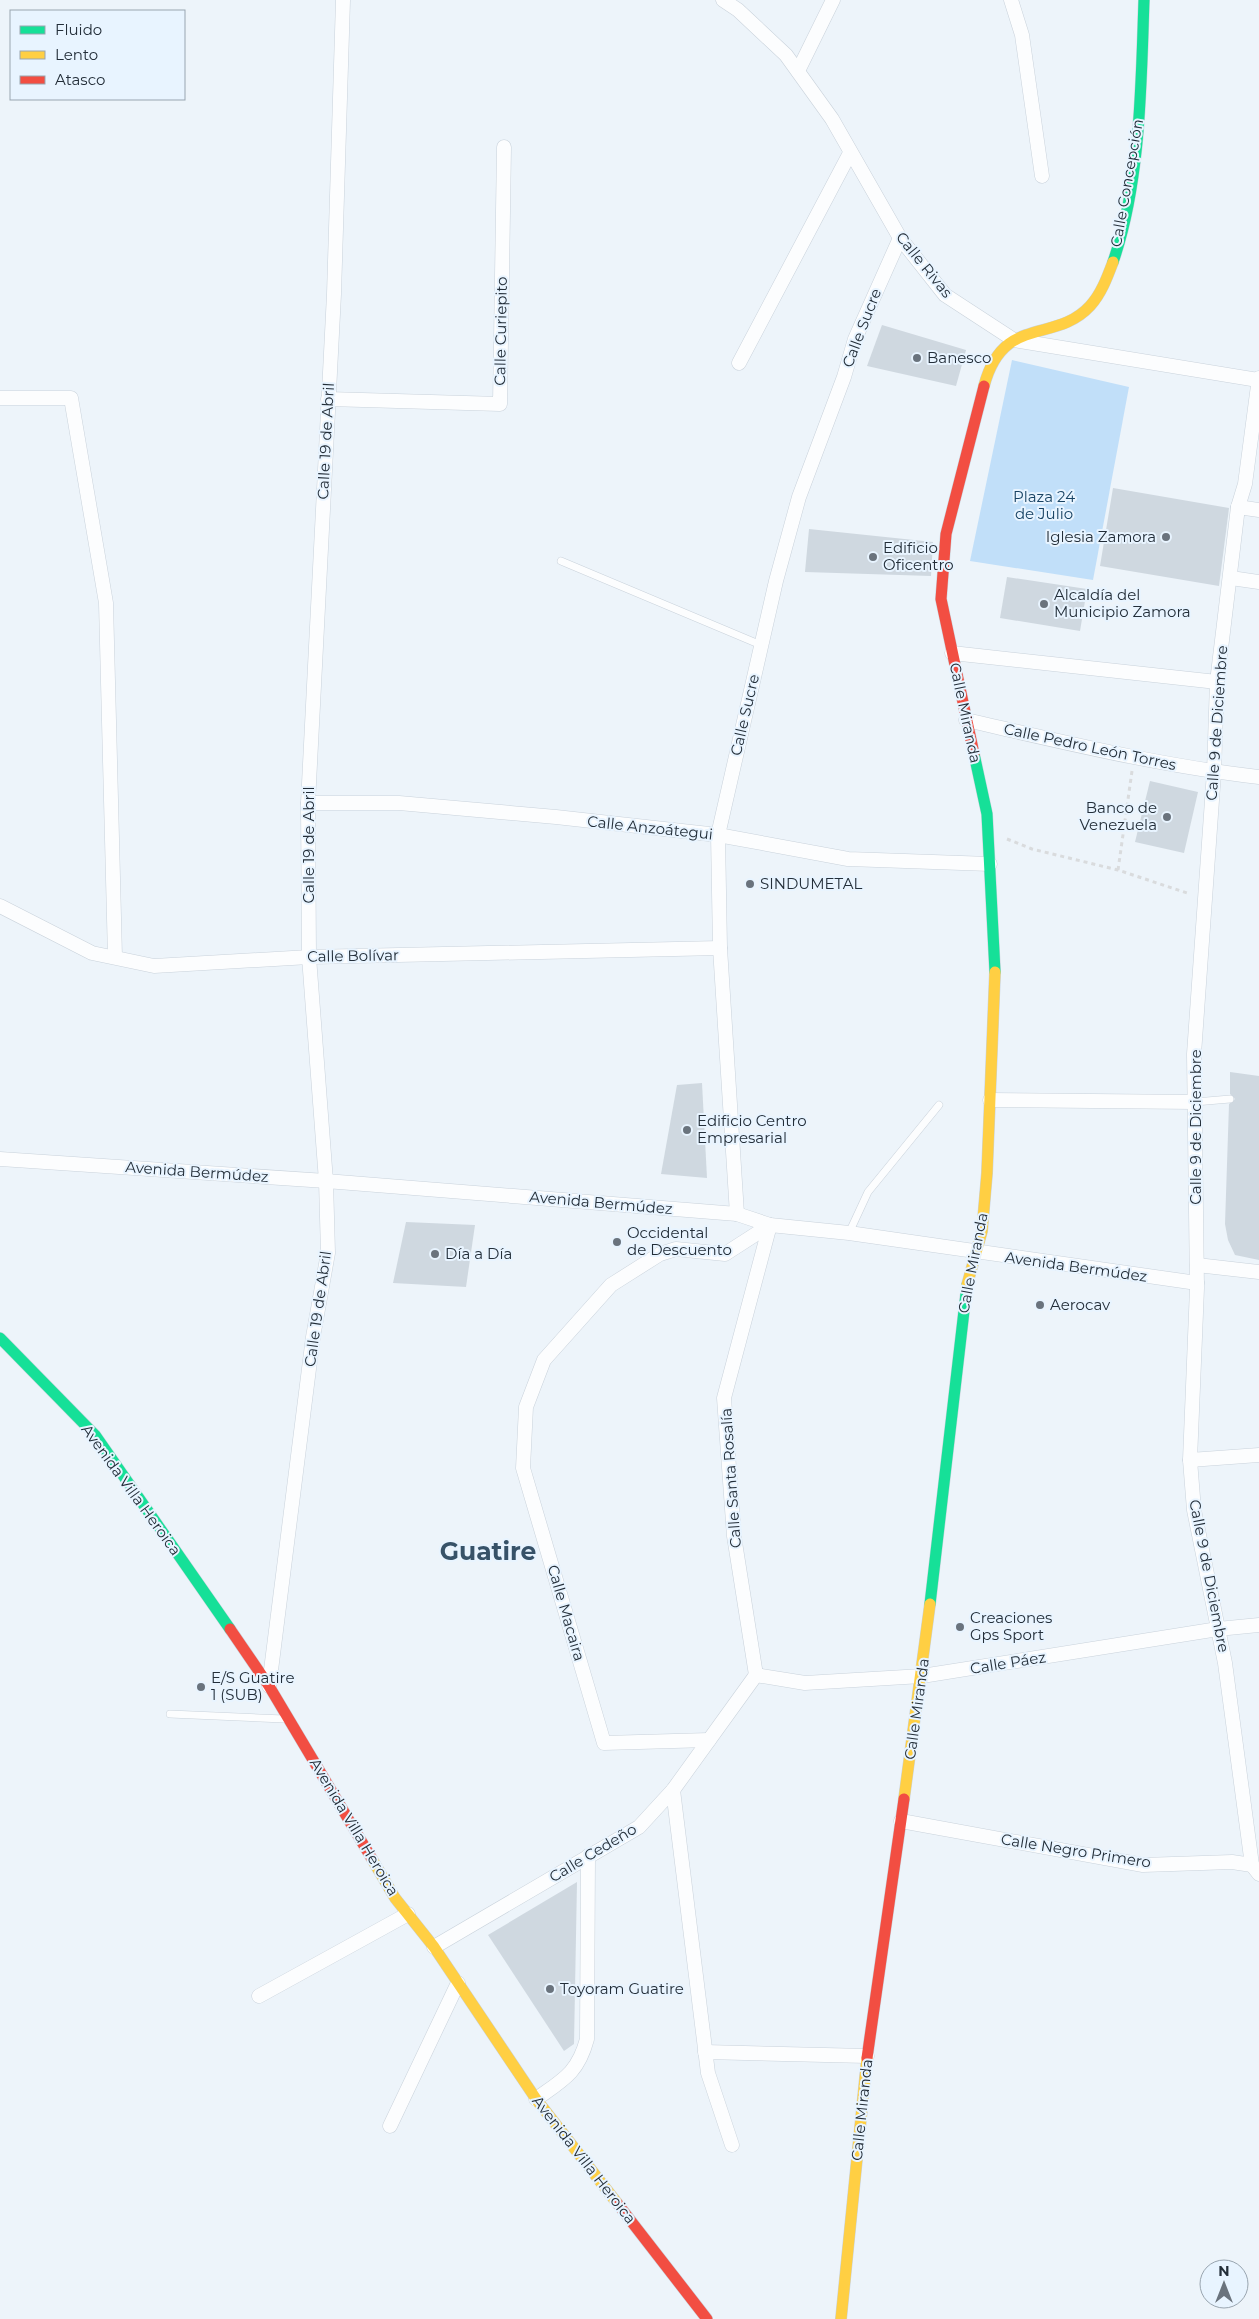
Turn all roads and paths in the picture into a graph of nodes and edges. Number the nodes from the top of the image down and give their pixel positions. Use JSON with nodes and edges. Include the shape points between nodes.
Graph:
{"nodes":[{"id":1,"x":343,"y":0,"type":"edge"},
{"id":2,"x":723,"y":0,"type":"edge"},
{"id":3,"x":833,"y":0,"type":"edge"},
{"id":4,"x":1011,"y":0,"type":"edge"},
{"id":5,"x":1144,"y":0,"type":"edge"},
{"id":6,"x":741,"y":5,"type":"edge"},
{"id":7,"x":798,"y":71,"type":"junction"},
{"id":8,"x":504,"y":147,"type":"dead end"},
{"id":9,"x":850,"y":153,"type":"junction"},
{"id":10,"x":1042,"y":176,"type":"dead end"},
{"id":11,"x":900,"y":238,"type":"junction"},
{"id":12,"x":1014,"y":340,"type":"junction"},
{"id":13,"x":739,"y":363,"type":"dead end"},
{"id":14,"x":1258,"y":379,"type":"edge"},
{"id":15,"x":0,"y":398,"type":"edge"},
{"id":16,"x":328,"y":399,"type":"junction"},
{"id":17,"x":1238,"y":507,"type":"junction"},
{"id":18,"x":1259,"y":510,"type":"edge"},
{"id":19,"x":561,"y":561,"type":"dead end"},
{"id":20,"x":1231,"y":578,"type":"junction"},
{"id":21,"x":1259,"y":582,"type":"edge"},
{"id":22,"x":761,"y":645,"type":"junction"},
{"id":23,"x":952,"y":653,"type":"junction"},
{"id":24,"x":1217,"y":682,"type":"junction"},
{"id":25,"x":966,"y":720,"type":"junction"},
{"id":26,"x":1134,"y":758,"type":"junction"},
{"id":27,"x":1214,"y":772,"type":"junction"},
{"id":28,"x":1259,"y":777,"type":"edge"},
{"id":29,"x":308,"y":803,"type":"junction"},
{"id":30,"x":988,"y":832,"type":"junction"},
{"id":31,"x":718,"y":835,"type":"junction"},
{"id":32,"x":990,"y":864,"type":"junction"},
{"id":33,"x":1118,"y":870,"type":"junction"},
{"id":34,"x":1206,"y":899,"type":"junction"},
{"id":35,"x":0,"y":906,"type":"edge"},
{"id":36,"x":720,"y":948,"type":"junction"},
{"id":37,"x":309,"y":956,"type":"junction"},
{"id":38,"x":115,"y":958,"type":"junction"},
{"id":39,"x":1230,"y":1099,"type":"dead end"},
{"id":40,"x":990,"y":1100,"type":"junction"},
{"id":41,"x":1195,"y":1102,"type":"junction"},
{"id":42,"x":939,"y":1104,"type":"dead end"},
{"id":43,"x":0,"y":1159,"type":"edge"},
{"id":44,"x":326,"y":1181,"type":"junction"},
{"id":45,"x":737,"y":1214,"type":"junction"},
{"id":46,"x":770,"y":1225,"type":"junction"},
{"id":47,"x":848,"y":1233,"type":"junction"},
{"id":48,"x":976,"y":1253,"type":"junction"},
{"id":49,"x":1197,"y":1265,"type":"junction"},
{"id":50,"x":1259,"y":1272,"type":"edge"},
{"id":51,"x":1197,"y":1283,"type":"junction"},
{"id":52,"x":0,"y":1338,"type":"edge"},
{"id":53,"x":1259,"y":1455,"type":"edge"},
{"id":54,"x":1190,"y":1460,"type":"junction"},
{"id":55,"x":1259,"y":1625,"type":"edge"},
{"id":56,"x":1218,"y":1629,"type":"junction"},
{"id":57,"x":756,"y":1675,"type":"junction"},
{"id":58,"x":922,"y":1676,"type":"junction"},
{"id":59,"x":269,"y":1686,"type":"junction"},
{"id":60,"x":170,"y":1714,"type":"dead end"},
{"id":61,"x":290,"y":1719,"type":"junction"},
{"id":62,"x":709,"y":1740,"type":"junction"},
{"id":63,"x":673,"y":1790,"type":"junction"},
{"id":64,"x":901,"y":1821,"type":"junction"},
{"id":65,"x":588,"y":1856,"type":"junction"},
{"id":66,"x":1256,"y":1870,"type":"edge"},
{"id":67,"x":408,"y":1914,"type":"junction"},
{"id":68,"x":434,"y":1946,"type":"junction"},
{"id":69,"x":458,"y":1983,"type":"junction"},
{"id":70,"x":259,"y":1996,"type":"dead end"},
{"id":71,"x":705,"y":2052,"type":"junction"},
{"id":72,"x":868,"y":2056,"type":"junction"},
{"id":73,"x":536,"y":2099,"type":"junction"},
{"id":74,"x":390,"y":2126,"type":"dead end"},
{"id":75,"x":732,"y":2145,"type":"dead end"},
{"id":76,"x":707,"y":2319,"type":"edge"},
{"id":77,"x":841,"y":2319,"type":"edge"}],
"edges":[{"from":1,"to":16,"type":"street","name":"Calle 19 de Abril"},
{"from":2,"to":6,"type":"street","name":"Calle Rivas"},
{"from":3,"to":7,"type":"street"},
{"from":4,"to":10,"type":"street","via":[[1022,35]]},
{"from":5,"to":12,"type":"street","name":"Calle Concepción","via":[[1139,114],[1123,226],[1103,287],[1090,306],[1059,324]]},
{"from":6,"to":7,"type":"street","name":"Calle Rivas"},
{"from":7,"to":9,"type":"street","name":"Calle Rivas","via":[[832,119]]},
{"from":8,"to":16,"type":"street","name":"Calle Curiepito","via":[[500,404]]},
{"from":9,"to":11,"type":"street","name":"Calle Rivas"},
{"from":9,"to":13,"type":"street"},
{"from":11,"to":12,"type":"street","name":"Calle Rivas","via":[[945,295]]},
{"from":11,"to":22,"type":"street","name":"Calle Sucre","via":[[855,339],[799,497]]},
{"from":12,"to":14,"type":"street","name":"Calle Rivas"},
{"from":12,"to":23,"type":"street","name":"Calle Miranda","via":[[996,356],[988,372],[946,534],[942,599]]},
{"from":14,"to":17,"type":"street","name":"Calle 9 de Diciembre"},
{"from":15,"to":38,"type":"street","via":[[71,398],[106,603]]},
{"from":16,"to":29,"type":"street","name":"Calle 19 de Abril"},
{"from":17,"to":18,"type":"street"},
{"from":17,"to":20,"type":"street","name":"Calle 9 de Diciembre"},
{"from":19,"to":22,"type":"lane"},
{"from":20,"to":21,"type":"street"},
{"from":20,"to":24,"type":"street","name":"Calle 9 de Diciembre"},
{"from":22,"to":31,"type":"street","name":"Calle Sucre"},
{"from":23,"to":24,"type":"street"},
{"from":23,"to":25,"type":"street","name":"Calle Miranda"},
{"from":24,"to":27,"type":"street","name":"Calle 9 de Diciembre"},
{"from":25,"to":26,"type":"street","name":"Calle Pedro León Torres"},
{"from":25,"to":30,"type":"street","name":"Calle Miranda"},
{"from":26,"to":27,"type":"street","name":"Calle Pedro León Torres"},
{"from":26,"to":33,"type":"path"},
{"from":27,"to":28,"type":"street","name":"Calle Pedro León Torres"},
{"from":27,"to":34,"type":"street","name":"Calle 9 de Diciembre"},
{"from":29,"to":31,"type":"street","name":"Calle Anzoátegui","via":[[399,803]]},
{"from":29,"to":37,"type":"street","name":"Calle 19 de Abril"},
{"from":30,"to":32,"type":"street","name":"Calle Miranda"},
{"from":30,"to":33,"type":"path","via":[[1032,849]]},
{"from":31,"to":32,"type":"street","name":"Calle Anzoátegui","via":[[848,859]]},
{"from":31,"to":36,"type":"street","name":"Calle Sucre"},
{"from":32,"to":40,"type":"street","name":"Calle Miranda","via":[[996,958]]},
{"from":33,"to":34,"type":"path"},
{"from":34,"to":41,"type":"street","name":"Calle 9 de Diciembre","via":[[1194,1054]]},
{"from":35,"to":38,"type":"street","name":"Calle Bolívar","via":[[92,952]]},
{"from":36,"to":37,"type":"street","name":"Calle Bolívar"},
{"from":36,"to":45,"type":"street","name":"Calle Sucre"},
{"from":37,"to":38,"type":"street","name":"Calle Bolívar","via":[[154,966]]},
{"from":37,"to":44,"type":"street","name":"Calle 19 de Abril"},
{"from":39,"to":41,"type":"lane"},
{"from":40,"to":41,"type":"street"},
{"from":40,"to":48,"type":"street","name":"Calle Miranda","via":[[982,1231]]},
{"from":41,"to":49,"type":"street","name":"Calle 9 de Diciembre"},
{"from":42,"to":47,"type":"lane","via":[[868,1192]]},
{"from":43,"to":44,"type":"street","name":"Avenida Bermúdez"},
{"from":44,"to":45,"type":"street","name":"Avenida Bermúdez"},
{"from":44,"to":59,"type":"street","name":"Calle 19 de Abril","via":[[328,1253],[313,1337]]},
{"from":45,"to":46,"type":"street","name":"Avenida Bermúdez"},
{"from":46,"to":47,"type":"street","name":"Avenida Bermúdez"},
{"from":46,"to":57,"type":"street","name":"Calle Santa Rosalía","via":[[724,1398],[734,1536]]},
{"from":46,"to":62,"type":"street","name":"Calle Macaira","via":[[725,1254],[676,1249],[660,1254],[612,1285],[544,1360],[526,1407],[523,1468],[604,1743]]},
{"from":47,"to":48,"type":"street","name":"Avenida Bermúdez"},
{"from":48,"to":51,"type":"street","name":"Avenida Bermúdez"},
{"from":48,"to":58,"type":"street","name":"Calle Miranda","via":[[966,1288]]},
{"from":49,"to":50,"type":"street"},
{"from":49,"to":51,"type":"street","name":"Calle 9 de Diciembre"},
{"from":51,"to":54,"type":"street","name":"Calle 9 de Diciembre"},
{"from":52,"to":59,"type":"street","name":"Avenida Villa Heroica","via":[[95,1435]]},
{"from":53,"to":54,"type":"street"},
{"from":54,"to":56,"type":"street","name":"Calle 9 de Diciembre","via":[[1194,1510]]},
{"from":55,"to":56,"type":"street","name":"Calle Páez"},
{"from":56,"to":58,"type":"street","name":"Calle Páez"},
{"from":56,"to":66,"type":"street","name":"Calle 9 de Diciembre"},
{"from":57,"to":58,"type":"street","name":"Calle Páez","via":[[805,1683]]},
{"from":57,"to":62,"type":"street","name":"Calle Cedeño"},
{"from":58,"to":64,"type":"street","name":"Calle Miranda"},
{"from":59,"to":61,"type":"street","name":"Avenida Villa Heroica"},
{"from":60,"to":61,"type":"lane"},
{"from":61,"to":67,"type":"street","name":"Avenida Villa Heroica","via":[[395,1898]]},
{"from":62,"to":63,"type":"street","name":"Calle Cedeño"},
{"from":63,"to":65,"type":"street","name":"Calle Cedeño","via":[[639,1827]]},
{"from":63,"to":71,"type":"street"},
{"from":64,"to":66,"type":"street","name":"Calle Negro Primero","via":[[1143,1865],[1232,1862]]},
{"from":64,"to":72,"type":"street","name":"Calle Miranda"},
{"from":65,"to":68,"type":"street","name":"Calle Cedeño"},
{"from":65,"to":73,"type":"street","via":[[587,2039],[578,2064],[569,2076]]},
{"from":67,"to":68,"type":"street","name":"Avenida Villa Heroica"},
{"from":67,"to":70,"type":"street"},
{"from":68,"to":69,"type":"street","name":"Avenida Villa Heroica"},
{"from":69,"to":73,"type":"street","name":"Avenida Villa Heroica"},
{"from":69,"to":74,"type":"street"},
{"from":71,"to":72,"type":"street"},
{"from":71,"to":75,"type":"street","via":[[708,2073]]},
{"from":72,"to":77,"type":"street","name":"Calle Miranda"},
{"from":73,"to":76,"type":"street","name":"Avenida Villa Heroica"}]}
